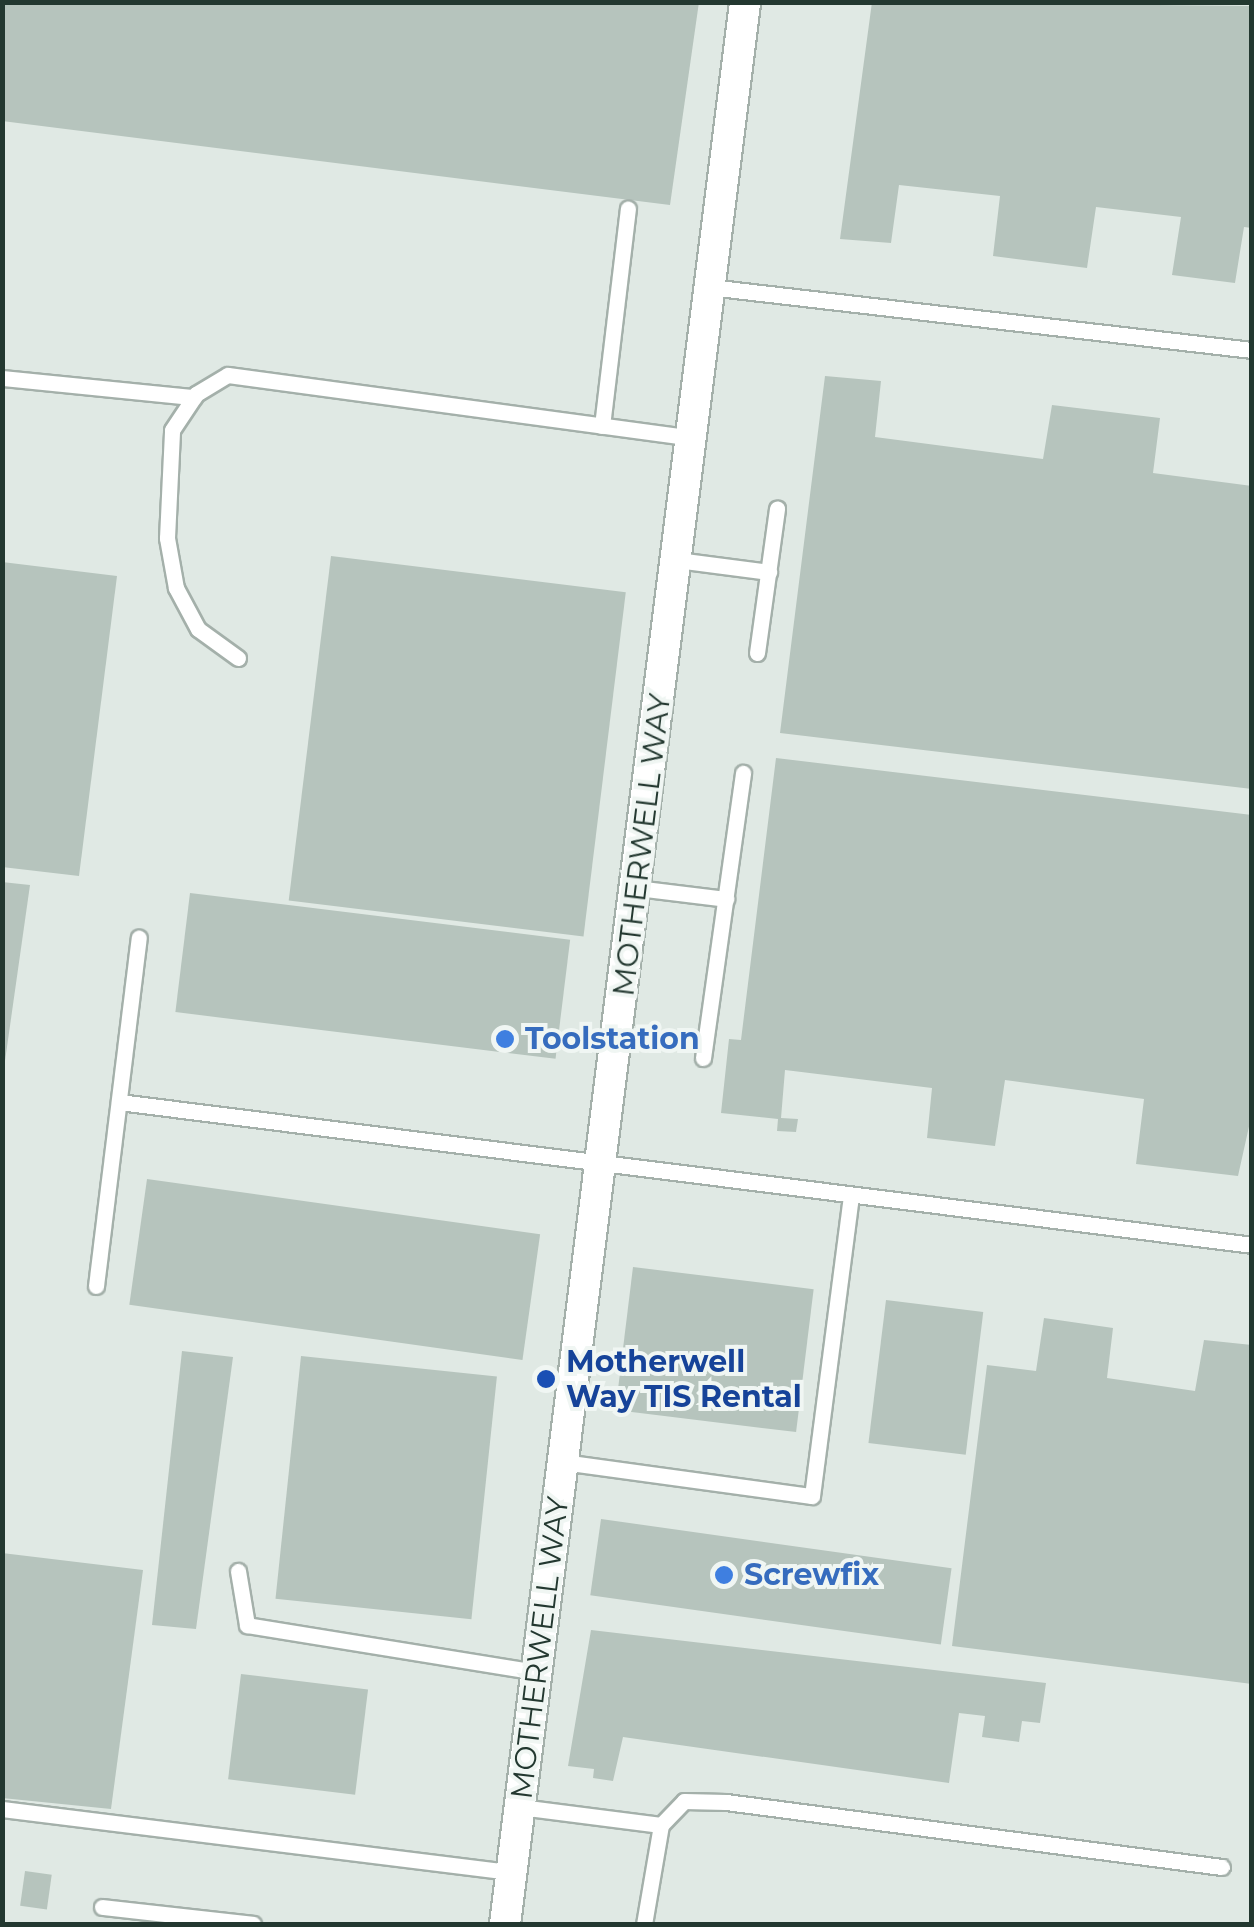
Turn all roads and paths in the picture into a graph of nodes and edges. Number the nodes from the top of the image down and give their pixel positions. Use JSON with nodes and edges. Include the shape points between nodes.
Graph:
{"nodes":[{"id":1,"x":745,"y":2,"type":"edge"},
{"id":2,"x":628,"y":209,"type":"dead end"},
{"id":3,"x":710,"y":287,"type":"junction"},
{"id":4,"x":1252,"y":350,"type":"edge"},
{"id":5,"x":2,"y":378,"type":"edge"},
{"id":6,"x":194,"y":397,"type":"junction"},
{"id":7,"x":602,"y":426,"type":"junction"},
{"id":8,"x":692,"y":438,"type":"junction"},
{"id":9,"x":777,"y":508,"type":"dead end"},
{"id":10,"x":676,"y":560,"type":"junction"},
{"id":11,"x":769,"y":572,"type":"junction"},
{"id":12,"x":757,"y":653,"type":"dead end"},
{"id":13,"x":238,"y":658,"type":"dead end"},
{"id":14,"x":743,"y":773,"type":"dead end"},
{"id":15,"x":637,"y":888,"type":"junction"},
{"id":16,"x":726,"y":898,"type":"junction"},
{"id":17,"x":139,"y":938,"type":"dead end"},
{"id":18,"x":703,"y":1058,"type":"dead end"},
{"id":19,"x":118,"y":1102,"type":"junction"},
{"id":20,"x":600,"y":1167,"type":"junction"},
{"id":21,"x":852,"y":1196,"type":"junction"},
{"id":22,"x":1252,"y":1245,"type":"edge"},
{"id":23,"x":96,"y":1286,"type":"dead end"},
{"id":24,"x":563,"y":1462,"type":"junction"},
{"id":25,"x":238,"y":1571,"type":"dead end"},
{"id":26,"x":536,"y":1672,"type":"junction"},
{"id":27,"x":520,"y":1807,"type":"junction"},
{"id":28,"x":2,"y":1809,"type":"edge"},
{"id":29,"x":661,"y":1824,"type":"junction"},
{"id":30,"x":1222,"y":1867,"type":"dead end"},
{"id":31,"x":510,"y":1872,"type":"junction"},
{"id":32,"x":102,"y":1907,"type":"dead end"},
{"id":33,"x":252,"y":1924,"type":"edge"},
{"id":34,"x":505,"y":1924,"type":"edge"},
{"id":35,"x":644,"y":1924,"type":"edge"}],
"edges":[{"from":1,"to":3,"type":"street","name":"MOTHERWELL WAY"},
{"from":2,"to":7,"type":"lane"},
{"from":3,"to":4,"type":"lane"},
{"from":3,"to":8,"type":"street","name":"MOTHERWELL WAY"},
{"from":5,"to":6,"type":"lane"},
{"from":6,"to":7,"type":"lane","via":[[228,374]]},
{"from":6,"to":13,"type":"lane","via":[[172,430],[167,538],[176,588],[198,629]]},
{"from":7,"to":8,"type":"lane"},
{"from":8,"to":10,"type":"street","name":"MOTHERWELL WAY"},
{"from":9,"to":11,"type":"lane"},
{"from":10,"to":11,"type":"lane"},
{"from":10,"to":15,"type":"street","name":"MOTHERWELL WAY"},
{"from":11,"to":12,"type":"lane"},
{"from":14,"to":16,"type":"lane"},
{"from":15,"to":16,"type":"lane"},
{"from":15,"to":20,"type":"street","name":"MOTHERWELL WAY"},
{"from":16,"to":18,"type":"lane"},
{"from":17,"to":19,"type":"lane"},
{"from":19,"to":20,"type":"lane"},
{"from":19,"to":23,"type":"lane"},
{"from":20,"to":21,"type":"lane"},
{"from":20,"to":24,"type":"street","name":"MOTHERWELL WAY"},
{"from":21,"to":22,"type":"lane"},
{"from":21,"to":24,"type":"lane","via":[[812,1496]]},
{"from":24,"to":26,"type":"street","name":"MOTHERWELL WAY"},
{"from":25,"to":26,"type":"lane","via":[[247,1625]]},
{"from":26,"to":27,"type":"street","name":"MOTHERWELL WAY"},
{"from":27,"to":29,"type":"lane"},
{"from":27,"to":31,"type":"street","name":"MOTHERWELL WAY"},
{"from":28,"to":31,"type":"lane"},
{"from":29,"to":30,"type":"lane","via":[[684,1801],[726,1802]]},
{"from":29,"to":35,"type":"lane"},
{"from":31,"to":34,"type":"street","name":"MOTHERWELL WAY"},
{"from":32,"to":33,"type":"lane"}]}
